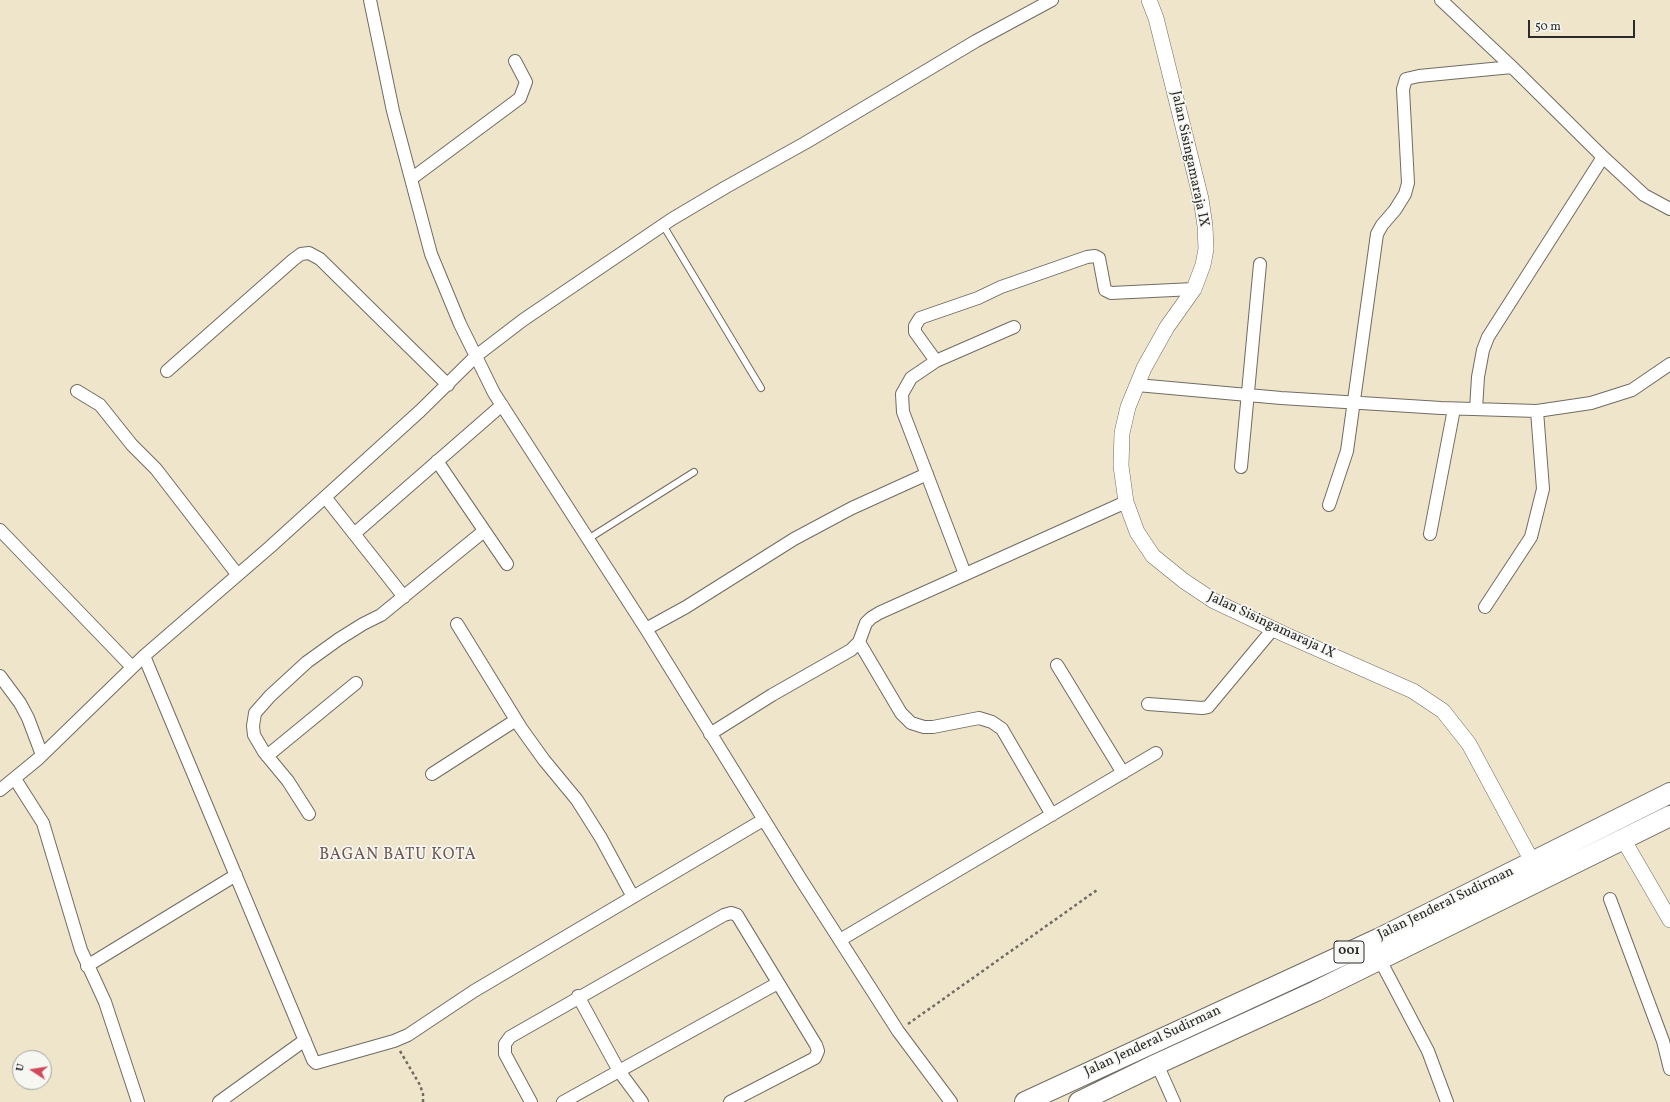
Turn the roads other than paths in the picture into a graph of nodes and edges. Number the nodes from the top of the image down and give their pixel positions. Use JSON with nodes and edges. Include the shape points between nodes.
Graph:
{"nodes":[{"id":1,"x":370,"y":0,"type":"edge"},
{"id":2,"x":1052,"y":0,"type":"edge"},
{"id":3,"x":1149,"y":0,"type":"edge"},
{"id":4,"x":1441,"y":0,"type":"edge"},
{"id":5,"x":515,"y":61,"type":"dead end"},
{"id":6,"x":1512,"y":66,"type":"junction"},
{"id":7,"x":1602,"y":157,"type":"junction"},
{"id":8,"x":411,"y":179,"type":"junction"},
{"id":9,"x":1670,"y":209,"type":"edge"},
{"id":10,"x":663,"y":225,"type":"junction"},
{"id":11,"x":1260,"y":264,"type":"dead end"},
{"id":12,"x":1194,"y":289,"type":"junction"},
{"id":13,"x":1014,"y":327,"type":"dead end"},
{"id":14,"x":476,"y":356,"type":"junction"},
{"id":15,"x":936,"y":361,"type":"junction"},
{"id":16,"x":1670,"y":364,"type":"edge"},
{"id":17,"x":167,"y":371,"type":"dead end"},
{"id":18,"x":448,"y":385,"type":"junction"},
{"id":19,"x":1137,"y":385,"type":"junction"},
{"id":20,"x":761,"y":388,"type":"dead end"},
{"id":21,"x":77,"y":391,"type":"dead end"},
{"id":22,"x":1247,"y":395,"type":"junction"},
{"id":23,"x":1353,"y":402,"type":"junction"},
{"id":24,"x":502,"y":405,"type":"junction"},
{"id":25,"x":1454,"y":409,"type":"junction"},
{"id":26,"x":1476,"y":409,"type":"junction"},
{"id":27,"x":1537,"y":411,"type":"junction"},
{"id":28,"x":437,"y":461,"type":"junction"},
{"id":29,"x":1241,"y":467,"type":"dead end"},
{"id":30,"x":694,"y":472,"type":"dead end"},
{"id":31,"x":927,"y":474,"type":"junction"},
{"id":32,"x":325,"y":497,"type":"junction"},
{"id":33,"x":1126,"y":502,"type":"junction"},
{"id":34,"x":1329,"y":505,"type":"dead end"},
{"id":35,"x":0,"y":530,"type":"edge"},
{"id":36,"x":484,"y":530,"type":"junction"},
{"id":37,"x":354,"y":534,"type":"junction"},
{"id":38,"x":1430,"y":534,"type":"dead end"},
{"id":39,"x":588,"y":539,"type":"junction"},
{"id":40,"x":506,"y":564,"type":"dead end"},
{"id":41,"x":238,"y":574,"type":"junction"},
{"id":42,"x":966,"y":574,"type":"junction"},
{"id":43,"x":404,"y":597,"type":"junction"},
{"id":44,"x":1485,"y":607,"type":"dead end"},
{"id":45,"x":457,"y":624,"type":"dead end"},
{"id":46,"x":646,"y":629,"type":"junction"},
{"id":47,"x":1273,"y":629,"type":"junction"},
{"id":48,"x":859,"y":642,"type":"junction"},
{"id":49,"x":144,"y":656,"type":"junction"},
{"id":50,"x":1057,"y":665,"type":"dead end"},
{"id":51,"x":132,"y":667,"type":"junction"},
{"id":52,"x":0,"y":676,"type":"edge"},
{"id":53,"x":356,"y":683,"type":"dead end"},
{"id":54,"x":1148,"y":704,"type":"dead end"},
{"id":55,"x":516,"y":720,"type":"junction"},
{"id":56,"x":710,"y":734,"type":"junction"},
{"id":57,"x":1156,"y":753,"type":"dead end"},
{"id":58,"x":42,"y":755,"type":"junction"},
{"id":59,"x":268,"y":756,"type":"junction"},
{"id":60,"x":1123,"y":773,"type":"junction"},
{"id":61,"x":432,"y":774,"type":"dead end"},
{"id":62,"x":15,"y":779,"type":"junction"},
{"id":63,"x":0,"y":790,"type":"edge"},
{"id":64,"x":1670,"y":793,"type":"edge"},
{"id":65,"x":309,"y":814,"type":"dead end"},
{"id":66,"x":1052,"y":815,"type":"junction"},
{"id":67,"x":1670,"y":816,"type":"edge"},
{"id":68,"x":764,"y":820,"type":"junction"},
{"id":69,"x":1623,"y":839,"type":"junction"},
{"id":70,"x":1532,"y":861,"type":"junction"},
{"id":71,"x":236,"y":875,"type":"junction"},
{"id":72,"x":633,"y":897,"type":"junction"},
{"id":73,"x":1610,"y":900,"type":"dead end"},
{"id":74,"x":1670,"y":920,"type":"edge"},
{"id":75,"x":840,"y":940,"type":"junction"},
{"id":76,"x":1380,"y":960,"type":"junction"},
{"id":77,"x":87,"y":966,"type":"junction"},
{"id":78,"x":778,"y":983,"type":"junction"},
{"id":79,"x":578,"y":996,"type":"junction"},
{"id":80,"x":305,"y":1040,"type":"junction"},
{"id":81,"x":1157,"y":1064,"type":"junction"},
{"id":82,"x":1670,"y":1069,"type":"edge"},
{"id":83,"x":619,"y":1071,"type":"junction"},
{"id":84,"x":1028,"y":1101,"type":"edge"},
{"id":85,"x":138,"y":1102,"type":"edge"},
{"id":86,"x":219,"y":1102,"type":"edge"},
{"id":87,"x":531,"y":1102,"type":"edge"},
{"id":88,"x":563,"y":1102,"type":"edge"},
{"id":89,"x":642,"y":1102,"type":"edge"},
{"id":90,"x":730,"y":1102,"type":"edge"},
{"id":91,"x":951,"y":1102,"type":"edge"},
{"id":92,"x":1079,"y":1102,"type":"edge"},
{"id":93,"x":1174,"y":1102,"type":"edge"},
{"id":94,"x":1447,"y":1102,"type":"edge"}],
"edges":[{"from":1,"to":8,"type":"street","via":[[393,111]]},
{"from":2,"to":10,"type":"street","via":[[976,41]]},
{"from":3,"to":12,"type":"street","name":"Jalan Sisingamaraja IX","via":[[1158,26],[1201,199],[1206,250]]},
{"from":4,"to":6,"type":"street"},
{"from":5,"to":8,"type":"street","via":[[526,82],[520,98]]},
{"from":6,"to":7,"type":"street"},
{"from":6,"to":23,"type":"street","via":[[1406,79],[1403,89],[1408,182],[1405,194],[1377,234]]},
{"from":7,"to":9,"type":"street","via":[[1644,196]]},
{"from":7,"to":26,"type":"street","via":[[1488,337],[1478,377]]},
{"from":8,"to":14,"type":"street","via":[[431,254]]},
{"from":10,"to":14,"type":"street","via":[[523,320]]},
{"from":10,"to":20,"type":"lane"},
{"from":11,"to":22,"type":"street"},
{"from":12,"to":15,"type":"street","via":[[1111,293],[1105,290],[1098,258],[1087,257],[920,318],[915,326],[915,332]]},
{"from":12,"to":19,"type":"street","name":"Jalan Sisingamaraja IX","via":[[1167,327]]},
{"from":13,"to":15,"type":"street"},
{"from":14,"to":18,"type":"street"},
{"from":14,"to":24,"type":"street"},
{"from":15,"to":31,"type":"street","via":[[911,378],[902,394],[902,412]]},
{"from":16,"to":27,"type":"street","via":[[1632,390],[1591,403]]},
{"from":17,"to":18,"type":"street","via":[[292,260],[301,254],[309,253],[320,259]]},
{"from":18,"to":32,"type":"street"},
{"from":19,"to":22,"type":"street"},
{"from":19,"to":33,"type":"street","name":"Jalan Sisingamaraja IX","via":[[1128,407],[1122,433],[1121,466]]},
{"from":21,"to":41,"type":"street","via":[[100,405],[156,469]]},
{"from":22,"to":23,"type":"street"},
{"from":22,"to":29,"type":"street"},
{"from":23,"to":25,"type":"street"},
{"from":23,"to":34,"type":"street","via":[[1347,451]]},
{"from":24,"to":28,"type":"street"},
{"from":24,"to":39,"type":"street"},
{"from":25,"to":26,"type":"street"},
{"from":25,"to":38,"type":"street"},
{"from":26,"to":27,"type":"street"},
{"from":27,"to":44,"type":"street","via":[[1543,489],[1531,537]]},
{"from":28,"to":36,"type":"street"},
{"from":28,"to":37,"type":"street"},
{"from":30,"to":39,"type":"lane"},
{"from":31,"to":42,"type":"street"},
{"from":31,"to":46,"type":"street","via":[[852,508],[794,539]]},
{"from":32,"to":37,"type":"street"},
{"from":32,"to":41,"type":"street"},
{"from":33,"to":42,"type":"street"},
{"from":33,"to":47,"type":"street","name":"Jalan Sisingamaraja IX","via":[[1137,532],[1154,556],[1214,601]]},
{"from":35,"to":51,"type":"street"},
{"from":36,"to":40,"type":"street"},
{"from":36,"to":43,"type":"street"},
{"from":37,"to":43,"type":"street"},
{"from":39,"to":46,"type":"street"},
{"from":41,"to":49,"type":"street"},
{"from":42,"to":48,"type":"street","via":[[870,618]]},
{"from":43,"to":59,"type":"street","via":[[381,615],[339,639],[307,662],[255,713],[254,735]]},
{"from":45,"to":55,"type":"street"},
{"from":46,"to":56,"type":"street"},
{"from":47,"to":54,"type":"street","via":[[1208,706],[1202,708]]},
{"from":47,"to":70,"type":"street","name":"Jalan Sisingamaraja IX","via":[[1413,691],[1443,711],[1469,744]]},
{"from":48,"to":56,"type":"street","via":[[851,650]]},
{"from":48,"to":66,"type":"street","via":[[901,713],[911,723],[933,727],[979,718],[992,722],[1002,729]]},
{"from":49,"to":51,"type":"street"},
{"from":49,"to":71,"type":"street"},
{"from":50,"to":60,"type":"street"},
{"from":51,"to":58,"type":"street"},
{"from":52,"to":58,"type":"street","via":[[28,718]]},
{"from":53,"to":59,"type":"street"},
{"from":55,"to":61,"type":"street"},
{"from":55,"to":72,"type":"street","via":[[577,800]]},
{"from":56,"to":68,"type":"street"},
{"from":57,"to":60,"type":"street"},
{"from":58,"to":62,"type":"street"},
{"from":59,"to":65,"type":"street"},
{"from":60,"to":66,"type":"street"},
{"from":62,"to":63,"type":"street"},
{"from":62,"to":77,"type":"street","via":[[42,823],[72,925]]},
{"from":64,"to":70,"type":"highway","name":"Jalan Jenderal Sudirman","number":"001"},
{"from":66,"to":75,"type":"street"},
{"from":67,"to":69,"type":"highway","name":"Jalan Jenderal Sudirman","number":"001"},
{"from":68,"to":72,"type":"street"},
{"from":68,"to":75,"type":"street"},
{"from":69,"to":74,"type":"street"},
{"from":69,"to":76,"type":"highway","name":"Jalan Jenderal Sudirman","number":"001"},
{"from":70,"to":84,"type":"highway","name":"Jalan Jenderal Sudirman","number":"001","via":[[1380,938]]},
{"from":71,"to":77,"type":"street"},
{"from":71,"to":80,"type":"street"},
{"from":72,"to":80,"type":"street","via":[[474,991],[408,1035],[316,1062]]},
{"from":73,"to":82,"type":"street","via":[[1663,1041]]},
{"from":75,"to":91,"type":"street","via":[[898,1032]]},
{"from":76,"to":81,"type":"highway","name":"Jalan Jenderal Sudirman","number":"001"},
{"from":76,"to":94,"type":"street","via":[[1428,1051]]},
{"from":77,"to":85,"type":"street","via":[[105,1002]]},
{"from":78,"to":79,"type":"street","via":[[737,915],[731,913]]},
{"from":78,"to":83,"type":"street"},
{"from":78,"to":90,"type":"street","via":[[818,1051],[815,1058]]},
{"from":79,"to":83,"type":"street"},
{"from":79,"to":87,"type":"street","via":[[510,1037],[505,1044],[505,1054]]},
{"from":80,"to":86,"type":"street"},
{"from":81,"to":92,"type":"highway","name":"Jalan Jenderal Sudirman","number":"001"},
{"from":81,"to":93,"type":"street"},
{"from":83,"to":88,"type":"street"},
{"from":83,"to":89,"type":"street"}]}
